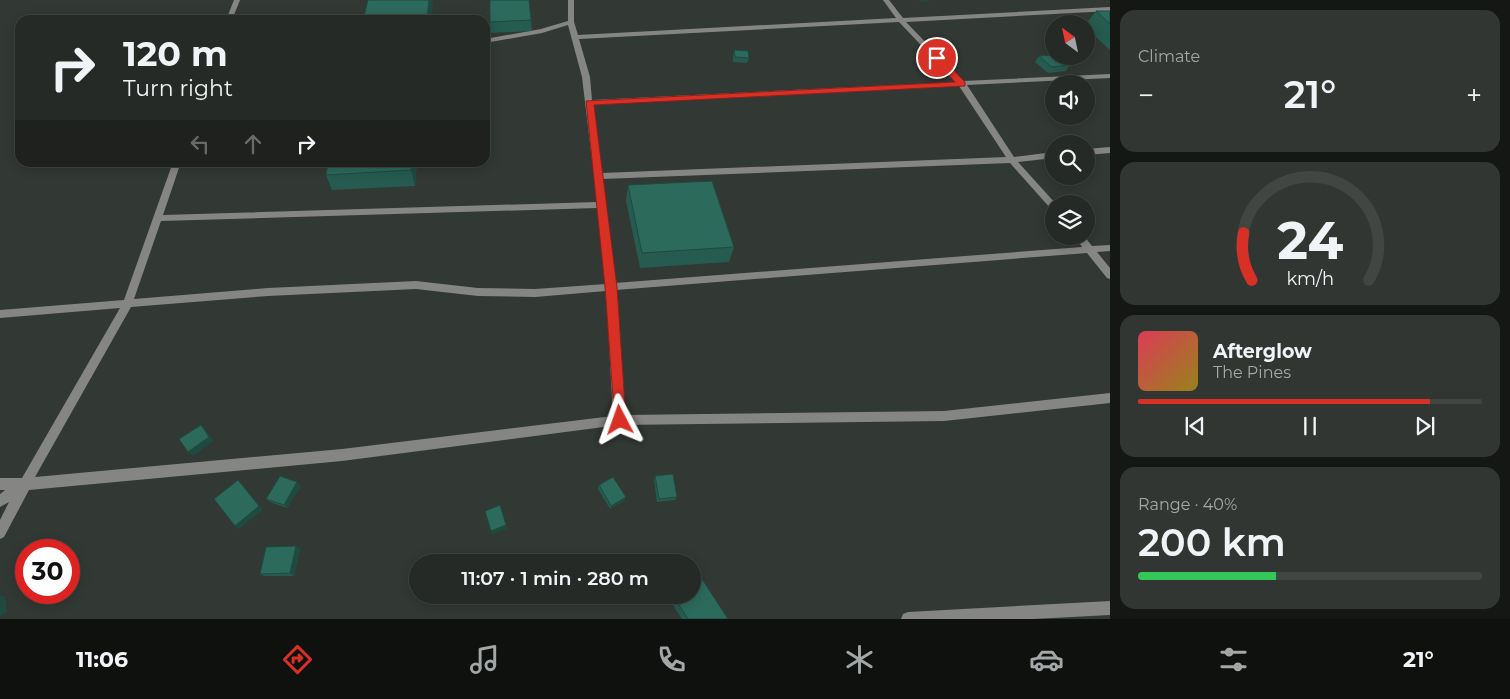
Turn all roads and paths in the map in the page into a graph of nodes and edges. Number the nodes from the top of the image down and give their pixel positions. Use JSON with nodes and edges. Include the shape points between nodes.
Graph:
{"nodes":[{"id":1,"x":237,"y":0,"type":"edge"},
{"id":2,"x":571,"y":0,"type":"edge"},
{"id":3,"x":886,"y":0,"type":"edge"},
{"id":4,"x":1110,"y":9,"type":"edge"},
{"id":5,"x":231,"y":15,"type":"edge"},
{"id":6,"x":900,"y":19,"type":"junction"},
{"id":7,"x":572,"y":22,"type":"junction"},
{"id":8,"x":575,"y":37,"type":"junction"},
{"id":9,"x":490,"y":40,"type":"edge"},
{"id":10,"x":1110,"y":76,"type":"edge"},
{"id":11,"x":962,"y":84,"type":"junction"},
{"id":12,"x":589,"y":102,"type":"junction"},
{"id":13,"x":1110,"y":150,"type":"edge"},
{"id":14,"x":1095,"y":151,"type":"edge"},
{"id":15,"x":1045,"y":156,"type":"edge"},
{"id":16,"x":1012,"y":160,"type":"junction"},
{"id":17,"x":175,"y":167,"type":"edge"},
{"id":18,"x":597,"y":176,"type":"junction"},
{"id":19,"x":1045,"y":197,"type":"edge"},
{"id":20,"x":602,"y":205,"type":"junction"},
{"id":21,"x":157,"y":218,"type":"junction"},
{"id":22,"x":1087,"y":245,"type":"edge"},
{"id":23,"x":1110,"y":248,"type":"edge"},
{"id":24,"x":1090,"y":249,"type":"junction"},
{"id":25,"x":1110,"y":275,"type":"edge"},
{"id":26,"x":611,"y":287,"type":"junction"},
{"id":27,"x":127,"y":305,"type":"junction"},
{"id":28,"x":0,"y":314,"type":"edge"},
{"id":29,"x":1110,"y":398,"type":"edge"},
{"id":30,"x":620,"y":420,"type":"junction"},
{"id":31,"x":0,"y":484,"type":"edge"},
{"id":32,"x":25,"y":484,"type":"junction"},
{"id":33,"x":0,"y":501,"type":"edge"},
{"id":34,"x":0,"y":534,"type":"edge"},
{"id":35,"x":1110,"y":608,"type":"edge"},
{"id":36,"x":908,"y":619,"type":"edge"}],
"edges":[{"from":1,"to":5,"type":"street"},
{"from":2,"to":7,"type":"street"},
{"from":3,"to":6,"type":"street"},
{"from":4,"to":6,"type":"street"},
{"from":6,"to":8,"type":"street"},
{"from":6,"to":11,"type":"street"},
{"from":7,"to":8,"type":"street"},
{"from":7,"to":9,"type":"street"},
{"from":8,"to":12,"type":"street"},
{"from":10,"to":11,"type":"street"},
{"from":11,"to":12,"type":"street"},
{"from":11,"to":16,"type":"street"},
{"from":12,"to":18,"type":"street"},
{"from":13,"to":14,"type":"street"},
{"from":15,"to":16,"type":"street"},
{"from":16,"to":18,"type":"street"},
{"from":16,"to":19,"type":"street"},
{"from":17,"to":21,"type":"street"},
{"from":18,"to":20,"type":"street"},
{"from":20,"to":21,"type":"street"},
{"from":20,"to":26,"type":"street"},
{"from":21,"to":27,"type":"street"},
{"from":22,"to":24,"type":"street"},
{"from":23,"to":24,"type":"street"},
{"from":24,"to":25,"type":"street"},
{"from":24,"to":26,"type":"street"},
{"from":26,"to":27,"type":"street","via":[[535,294],[416,285],[268,292]]},
{"from":26,"to":30,"type":"street"},
{"from":27,"to":28,"type":"street"},
{"from":27,"to":32,"type":"street"},
{"from":29,"to":30,"type":"street","via":[[944,416]]},
{"from":30,"to":32,"type":"street","via":[[342,455]]},
{"from":31,"to":32,"type":"street"},
{"from":32,"to":33,"type":"street"},
{"from":32,"to":34,"type":"street"},
{"from":35,"to":36,"type":"street"}]}
